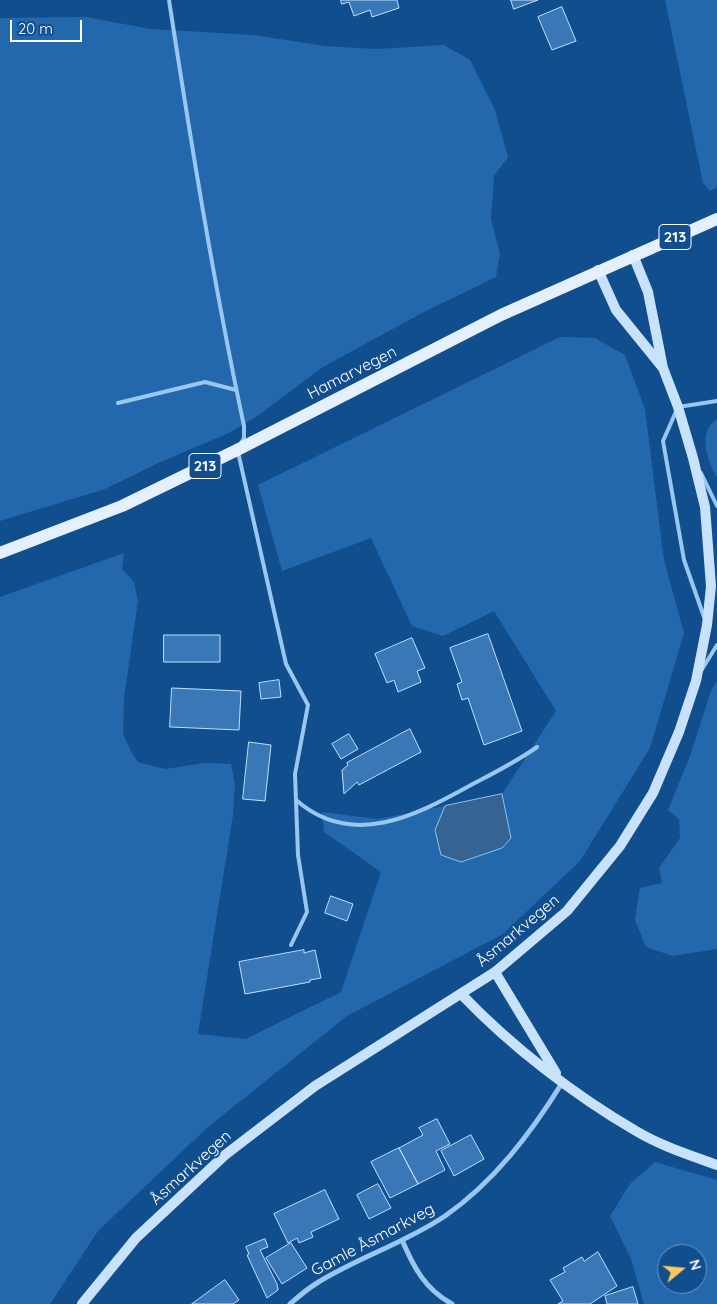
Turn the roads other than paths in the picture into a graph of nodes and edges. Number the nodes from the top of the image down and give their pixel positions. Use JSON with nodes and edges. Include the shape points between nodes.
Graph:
{"nodes":[{"id":1,"x":169,"y":0,"type":"edge"},
{"id":2,"x":717,"y":219,"type":"edge"},
{"id":3,"x":633,"y":255,"type":"junction"},
{"id":4,"x":598,"y":270,"type":"junction"},
{"id":5,"x":663,"y":368,"type":"junction"},
{"id":6,"x":236,"y":390,"type":"junction"},
{"id":7,"x":717,"y":401,"type":"edge"},
{"id":8,"x":118,"y":403,"type":"dead end"},
{"id":9,"x":678,"y":407,"type":"junction"},
{"id":10,"x":237,"y":450,"type":"junction"},
{"id":11,"x":693,"y":458,"type":"junction"},
{"id":12,"x":717,"y":506,"type":"edge"},
{"id":13,"x":0,"y":553,"type":"edge"},
{"id":14,"x":707,"y":625,"type":"junction"},
{"id":15,"x":717,"y":645,"type":"edge"},
{"id":16,"x":696,"y":681,"type":"junction"},
{"id":17,"x":537,"y":748,"type":"dead end"},
{"id":18,"x":296,"y":800,"type":"junction"},
{"id":19,"x":290,"y":945,"type":"dead end"},
{"id":20,"x":495,"y":972,"type":"junction"},
{"id":21,"x":462,"y":995,"type":"junction"},
{"id":22,"x":562,"y":1083,"type":"junction"},
{"id":23,"x":717,"y":1165,"type":"edge"},
{"id":24,"x":402,"y":1240,"type":"junction"},
{"id":25,"x":82,"y":1304,"type":"edge"},
{"id":26,"x":290,"y":1304,"type":"edge"},
{"id":27,"x":452,"y":1304,"type":"edge"}],
"edges":[{"from":1,"to":6,"type":"lane","via":[[192,149]]},
{"from":2,"to":3,"type":"main road","name":"Hamarvegen","number":"213"},
{"from":3,"to":4,"type":"main road","name":"Hamarvegen","number":"213"},
{"from":3,"to":5,"type":"main road","name":"Åsmarkvegen","via":[[648,292]]},
{"from":4,"to":5,"type":"main road","name":"Åsmarkvegen","via":[[616,310]]},
{"from":4,"to":10,"type":"main road","name":"Hamarvegen","number":"213","via":[[502,315]]},
{"from":5,"to":9,"type":"main road","name":"Åsmarkvegen"},
{"from":6,"to":8,"type":"lane","via":[[205,382]]},
{"from":6,"to":10,"type":"lane","via":[[244,426],[244,438]]},
{"from":7,"to":9,"type":"lane"},
{"from":9,"to":11,"type":"main road","name":"Åsmarkvegen"},
{"from":9,"to":14,"type":"lane","via":[[663,441],[684,560]]},
{"from":10,"to":13,"type":"main road","name":"Hamarvegen","number":"213","via":[[122,506]]},
{"from":10,"to":18,"type":"lane","via":[[286,664],[308,705],[295,774]]},
{"from":11,"to":12,"type":"lane"},
{"from":11,"to":14,"type":"main road","name":"Åsmarkvegen","via":[[705,507],[709,547],[711,586]]},
{"from":14,"to":16,"type":"main road","name":"Åsmarkvegen"},
{"from":15,"to":16,"type":"lane"},
{"from":16,"to":20,"type":"main road","name":"Åsmarkvegen","via":[[653,793],[620,846],[567,911]]},
{"from":17,"to":18,"type":"lane","via":[[433,806],[383,822],[353,825],[332,822],[310,812]]},
{"from":18,"to":19,"type":"lane","via":[[298,855],[307,912]]},
{"from":20,"to":21,"type":"main road","name":"Åsmarkvegen"},
{"from":20,"to":22,"type":"main road"},
{"from":21,"to":22,"type":"main road","via":[[484,1018]]},
{"from":21,"to":25,"type":"main road","name":"Åsmarkvegen","via":[[315,1086],[225,1155],[136,1238]]},
{"from":22,"to":23,"type":"main road","via":[[637,1132]]},
{"from":22,"to":24,"type":"street","name":"Gamle Åsmarkveg","via":[[514,1152],[489,1178],[445,1216]]},
{"from":24,"to":26,"type":"street","name":"Gamle Åsmarkveg","via":[[316,1283]]},
{"from":24,"to":27,"type":"street","via":[[420,1277],[432,1291]]}]}
